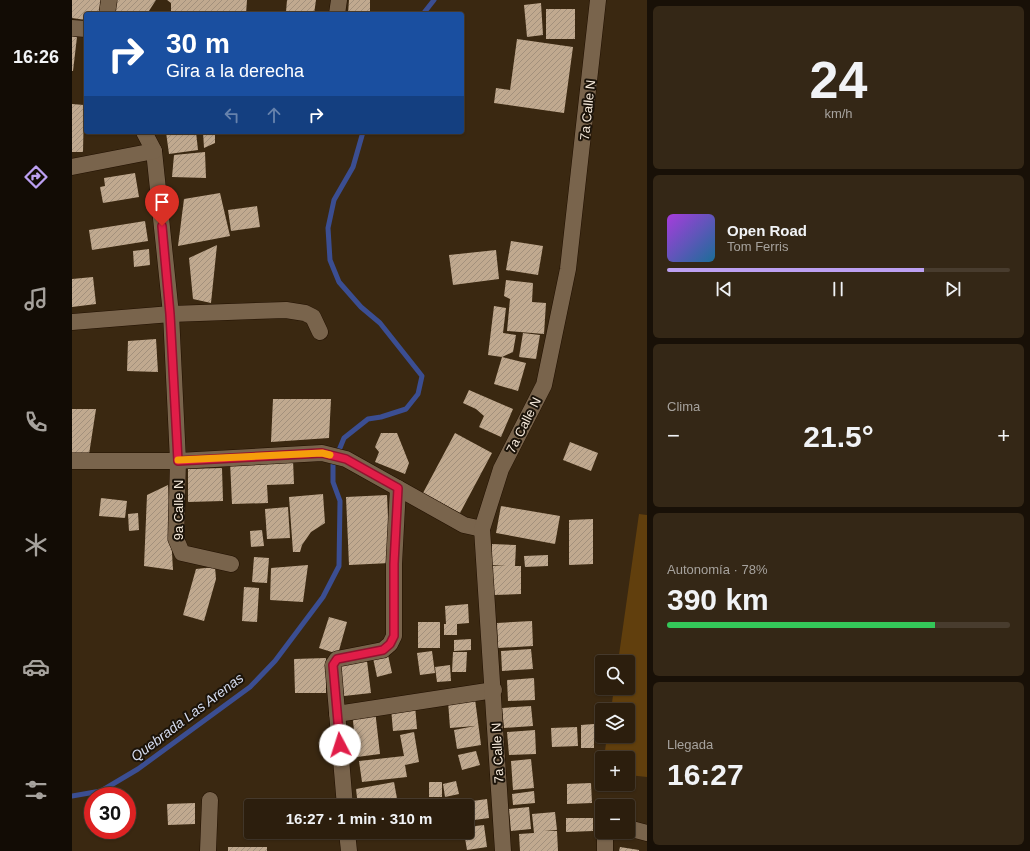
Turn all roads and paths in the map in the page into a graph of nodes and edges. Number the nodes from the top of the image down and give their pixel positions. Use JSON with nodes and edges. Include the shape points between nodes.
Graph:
{"nodes":[{"id":1,"x":109,"y":0,"type":"edge"},
{"id":2,"x":339,"y":0,"type":"edge"},
{"id":3,"x":598,"y":0,"type":"edge"},
{"id":4,"x":107,"y":12,"type":"edge"},
{"id":5,"x":337,"y":12,"type":"edge"},
{"id":6,"x":72,"y":28,"type":"edge"},
{"id":7,"x":84,"y":29,"type":"edge"},
{"id":8,"x":145,"y":134,"type":"edge"},
{"id":9,"x":154,"y":151,"type":"junction"},
{"id":10,"x":72,"y":167,"type":"edge"},
{"id":11,"x":170,"y":314,"type":"junction"},
{"id":12,"x":72,"y":322,"type":"edge"},
{"id":13,"x":320,"y":332,"type":"dead end"},
{"id":14,"x":72,"y":461,"type":"edge"},
{"id":15,"x":178,"y":461,"type":"junction"},
{"id":16,"x":398,"y":488,"type":"junction"},
{"id":17,"x":482,"y":529,"type":"junction"},
{"id":18,"x":231,"y":564,"type":"dead end"},
{"id":19,"x":494,"y":690,"type":"junction"},
{"id":20,"x":337,"y":714,"type":"junction"},
{"id":21,"x":344,"y":799,"type":"edge"},
{"id":22,"x":210,"y":800,"type":"dead end"},
{"id":23,"x":635,"y":830,"type":"edge"},
{"id":24,"x":647,"y":833,"type":"edge"},
{"id":25,"x":348,"y":839,"type":"edge"},
{"id":26,"x":605,"y":839,"type":"edge"},
{"id":27,"x":208,"y":851,"type":"edge"},
{"id":28,"x":349,"y":851,"type":"edge"},
{"id":29,"x":503,"y":851,"type":"edge"},
{"id":30,"x":605,"y":851,"type":"edge"}],
"edges":[{"from":1,"to":4,"type":"street"},
{"from":2,"to":5,"type":"street"},
{"from":3,"to":17,"type":"street","name":"7a Calle N","via":[[568,270],[544,385],[501,470]]},
{"from":6,"to":7,"type":"street"},
{"from":8,"to":9,"type":"street","name":"9a Calle N"},
{"from":9,"to":10,"type":"street"},
{"from":9,"to":11,"type":"street","name":"9a Calle N"},
{"from":11,"to":12,"type":"street"},
{"from":11,"to":13,"type":"street","via":[[298,311],[313,318]]},
{"from":11,"to":15,"type":"street","name":"9a Calle N"},
{"from":14,"to":15,"type":"street"},
{"from":15,"to":16,"type":"street","via":[[322,453],[346,459]]},
{"from":15,"to":18,"type":"street","name":"9a Calle N","via":[[178,547],[182,553]]},
{"from":16,"to":17,"type":"street","via":[[464,525]]},
{"from":16,"to":20,"type":"street","via":[[394,636],[383,650],[337,659],[333,665]]},
{"from":17,"to":19,"type":"street","name":"7a Calle N"},
{"from":19,"to":20,"type":"street"},
{"from":19,"to":29,"type":"street","name":"7a Calle N"},
{"from":20,"to":21,"type":"street"},
{"from":22,"to":27,"type":"street"},
{"from":23,"to":24,"type":"street"},
{"from":25,"to":28,"type":"street"},
{"from":26,"to":30,"type":"street"}]}
